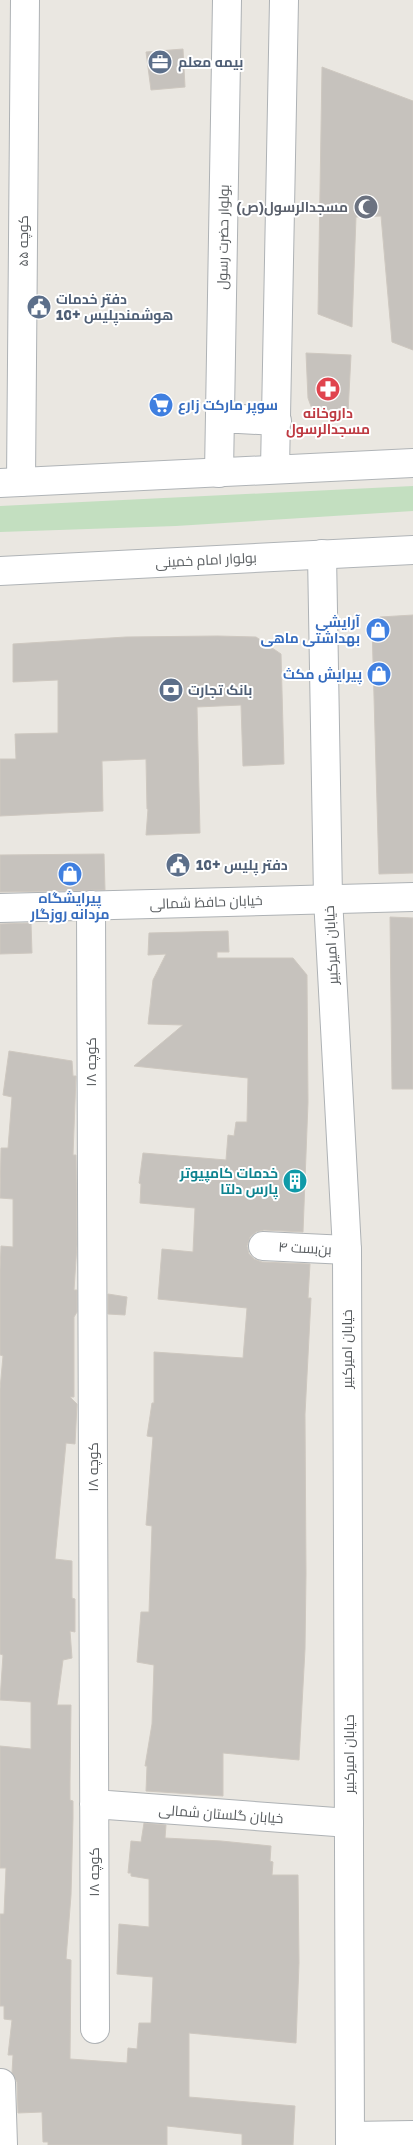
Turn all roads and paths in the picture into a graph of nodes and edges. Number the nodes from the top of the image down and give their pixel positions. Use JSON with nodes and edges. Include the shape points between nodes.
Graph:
{"nodes":[{"id":1,"x":25,"y":0,"type":"edge"},
{"id":2,"x":227,"y":0,"type":"edge"},
{"id":3,"x":284,"y":0,"type":"edge"},
{"id":4,"x":220,"y":418,"type":"junction"},
{"id":5,"x":277,"y":421,"type":"junction"},
{"id":6,"x":413,"y":464,"type":"edge"},
{"id":7,"x":275,"y":470,"type":"junction"},
{"id":8,"x":219,"y":474,"type":"junction"},
{"id":9,"x":11,"y":483,"type":"edge"},
{"id":10,"x":413,"y":550,"type":"edge"},
{"id":11,"x":322,"y":554,"type":"junction"},
{"id":12,"x":0,"y":571,"type":"edge"},
{"id":13,"x":413,"y":897,"type":"edge"},
{"id":14,"x":328,"y":898,"type":"junction"},
{"id":15,"x":91,"y":905,"type":"junction"},
{"id":16,"x":0,"y":908,"type":"edge"},
{"id":17,"x":262,"y":1246,"type":"dead end"},
{"id":18,"x":347,"y":1250,"type":"junction"},
{"id":19,"x":94,"y":1804,"type":"junction"},
{"id":20,"x":349,"y":1823,"type":"junction"},
{"id":21,"x":95,"y":2029,"type":"dead end"},
{"id":22,"x":1,"y":2083,"type":"edge"},
{"id":23,"x":413,"y":2135,"type":"edge"},
{"id":24,"x":350,"y":2141,"type":"edge"},
{"id":25,"x":3,"y":2145,"type":"edge"}],
"edges":[{"from":1,"to":9,"type":"street","name":"کوچه ۵۵"},
{"from":2,"to":4,"type":"street","name":"بولوار حضرت رسول"},
{"from":3,"to":5,"type":"street"},
{"from":4,"to":5,"type":"street"},
{"from":4,"to":8,"type":"street","name":"بولوار حضرت رسول"},
{"from":5,"to":7,"type":"street"},
{"from":6,"to":7,"type":"street"},
{"from":7,"to":8,"type":"street"},
{"from":8,"to":9,"type":"street"},
{"from":10,"to":11,"type":"street","name":"بولوار امام خمینی"},
{"from":11,"to":12,"type":"street","name":"بولوار امام خمینی"},
{"from":11,"to":14,"type":"street","name":"خیابان امیرکبیر"},
{"from":13,"to":14,"type":"street","name":"خیابان حافظ شمالی"},
{"from":14,"to":15,"type":"street","name":"خیابان حافظ شمالی"},
{"from":14,"to":18,"type":"street","name":"خیابان امیرکبیر"},
{"from":15,"to":16,"type":"street","name":"خیابان حافظ شمالی"},
{"from":15,"to":19,"type":"street","name":"کوچه ۱۸"},
{"from":17,"to":18,"type":"street","name":"بن‌بست ۴"},
{"from":18,"to":20,"type":"street","name":"خیابان امیرکبیر"},
{"from":19,"to":20,"type":"street","name":"خیابان گلستان شمالی"},
{"from":19,"to":21,"type":"street","name":"کوچه ۱۸"},
{"from":20,"to":24,"type":"street","name":"خیابان امیرکبیر"},
{"from":22,"to":25,"type":"street"},
{"from":23,"to":24,"type":"street"}]}
